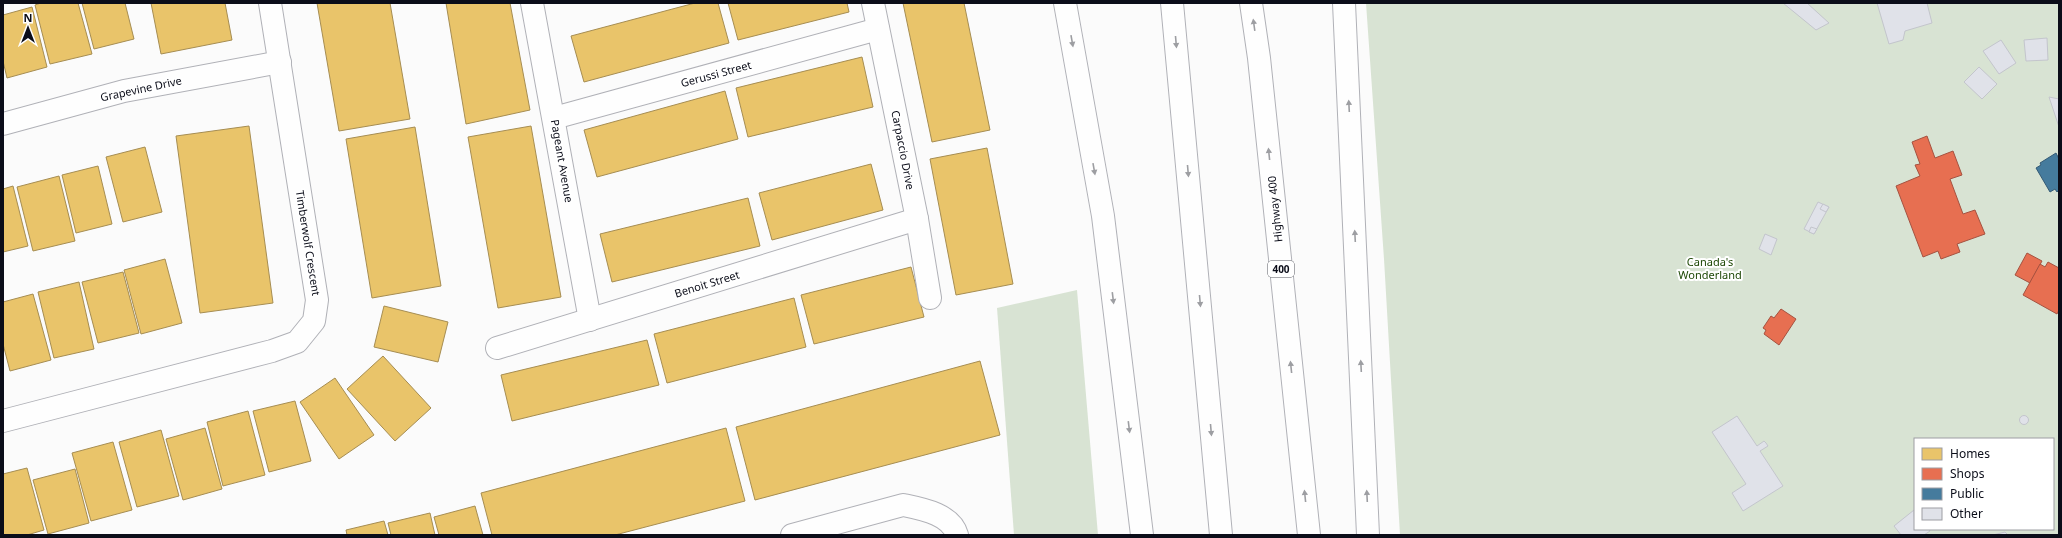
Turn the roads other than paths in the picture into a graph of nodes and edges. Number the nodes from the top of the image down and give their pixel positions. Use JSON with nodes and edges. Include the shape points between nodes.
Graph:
{"nodes":[{"id":1,"x":270,"y":3,"type":"edge"},
{"id":2,"x":532,"y":3,"type":"edge"},
{"id":3,"x":873,"y":3,"type":"edge"},
{"id":4,"x":1065,"y":3,"type":"edge"},
{"id":5,"x":1172,"y":3,"type":"edge"},
{"id":6,"x":1251,"y":3,"type":"edge"},
{"id":7,"x":1344,"y":3,"type":"edge"},
{"id":8,"x":878,"y":29,"type":"junction"},
{"id":9,"x":280,"y":62,"type":"junction"},
{"id":10,"x":554,"y":118,"type":"junction"},
{"id":11,"x":3,"y":124,"type":"edge"},
{"id":12,"x":917,"y":219,"type":"junction"},
{"id":13,"x":930,"y":298,"type":"dead end"},
{"id":14,"x":590,"y":320,"type":"junction"},
{"id":15,"x":498,"y":348,"type":"dead end"},
{"id":16,"x":3,"y":421,"type":"edge"},
{"id":17,"x":792,"y":535,"type":"edge"},
{"id":18,"x":957,"y":535,"type":"edge"},
{"id":19,"x":1142,"y":535,"type":"edge"},
{"id":20,"x":1221,"y":535,"type":"edge"},
{"id":21,"x":1309,"y":535,"type":"edge"},
{"id":22,"x":1368,"y":535,"type":"edge"}],
"edges":[{"from":1,"to":9,"type":"main road","name":"Timberwolf Crescent"},
{"from":2,"to":10,"type":"main road","name":"Pageant Avenue"},
{"from":3,"to":8,"type":"main road","name":"Carpaccio Drive"},
{"from":4,"to":19,"type":"main road","one_way":true,"via":[[1103,216]]},
{"from":5,"to":20,"type":"main road","one_way":true},
{"from":21,"to":6,"type":"main road","name":"Highway 400","number":"400","one_way":true,"via":[[1260,66]]},
{"from":22,"to":7,"type":"main road","one_way":true},
{"from":8,"to":10,"type":"main road","name":"Gerussi Street"},
{"from":8,"to":12,"type":"main road","name":"Carpaccio Drive"},
{"from":9,"to":11,"type":"main road","name":"Grapevine Drive","via":[[124,91]]},
{"from":9,"to":16,"type":"main road","name":"Timberwolf Crescent","via":[[317,300],[314,321],[297,342],[272,351]]},
{"from":10,"to":14,"type":"main road","name":"Pageant Avenue"},
{"from":12,"to":13,"type":"main road","name":"Carpaccio Drive"},
{"from":12,"to":14,"type":"main road","name":"Benoit Street"},
{"from":14,"to":15,"type":"main road","name":"Benoit Street"},
{"from":17,"to":18,"type":"main road","via":[[903,505],[939,516],[955,529]]}]}
